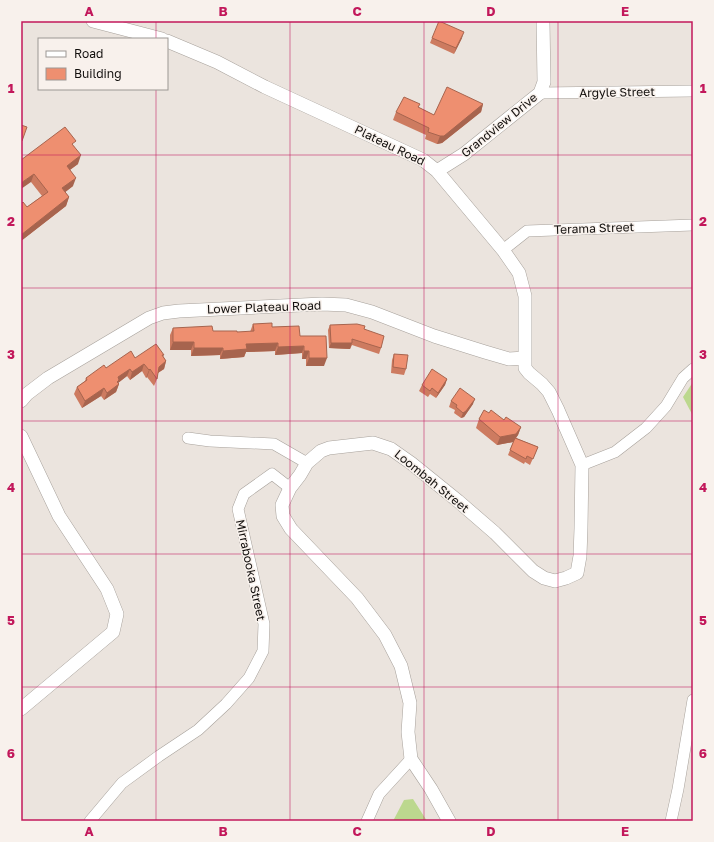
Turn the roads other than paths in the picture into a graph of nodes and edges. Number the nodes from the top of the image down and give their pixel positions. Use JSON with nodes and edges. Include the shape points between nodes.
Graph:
{"nodes":[{"id":1,"x":93,"y":21,"type":"edge"},
{"id":2,"x":543,"y":21,"type":"edge"},
{"id":3,"x":158,"y":38,"type":"edge"},
{"id":4,"x":168,"y":41,"type":"edge"},
{"id":5,"x":693,"y":91,"type":"edge"},
{"id":6,"x":540,"y":93,"type":"junction"},
{"id":7,"x":437,"y":171,"type":"junction"},
{"id":8,"x":693,"y":225,"type":"edge"},
{"id":9,"x":502,"y":250,"type":"junction"},
{"id":10,"x":524,"y":358,"type":"junction"},
{"id":11,"x":693,"y":369,"type":"edge"},
{"id":12,"x":21,"y":401,"type":"edge"},
{"id":13,"x":21,"y":436,"type":"edge"},
{"id":14,"x":188,"y":438,"type":"dead end"},
{"id":15,"x":307,"y":463,"type":"junction"},
{"id":16,"x":582,"y":465,"type":"junction"},
{"id":17,"x":290,"y":488,"type":"junction"},
{"id":18,"x":693,"y":700,"type":"edge"},
{"id":19,"x":21,"y":709,"type":"edge"},
{"id":20,"x":411,"y":759,"type":"junction"},
{"id":21,"x":90,"y":821,"type":"edge"},
{"id":22,"x":367,"y":821,"type":"edge"},
{"id":23,"x":449,"y":821,"type":"edge"},
{"id":24,"x":671,"y":821,"type":"edge"}],
"edges":[{"from":1,"to":3,"type":"street"},
{"from":2,"to":6,"type":"street","name":"Grandview Drive","via":[[544,82]]},
{"from":4,"to":7,"type":"street","name":"Plateau Road","via":[[217,62],[423,160]]},
{"from":5,"to":6,"type":"street","name":"Argyle Street"},
{"from":6,"to":7,"type":"street","name":"Grandview Drive","via":[[464,154]]},
{"from":7,"to":9,"type":"street","name":"Plateau Road"},
{"from":8,"to":9,"type":"street","name":"Terama Street","via":[[527,231]]},
{"from":9,"to":10,"type":"street","name":"Plateau Road","via":[[519,273],[524,296]]},
{"from":10,"to":12,"type":"street","name":"Lower Plateau Road","via":[[509,359],[485,352],[346,305],[180,311],[149,318],[48,378]]},
{"from":10,"to":16,"type":"street","name":"Loombah Street","via":[[529,373],[549,392]]},
{"from":11,"to":16,"type":"street","via":[[646,428],[615,452]]},
{"from":13,"to":19,"type":"street","via":[[59,516],[107,589],[117,614],[112,632]]},
{"from":14,"to":15,"type":"street","via":[[274,444]]},
{"from":15,"to":16,"type":"street","name":"Loombah Street","via":[[321,451],[329,448],[373,443],[391,449],[458,501],[533,571],[555,581],[577,573],[580,556]]},
{"from":15,"to":17,"type":"street","name":"Loombah Street"},
{"from":17,"to":20,"type":"street","name":"Loombah Street","via":[[282,504],[284,516],[291,529],[357,598],[385,635],[401,666],[410,703],[408,732]]},
{"from":17,"to":21,"type":"street","name":"Mirrabooka Street","via":[[272,474],[244,494],[238,509],[264,624],[263,652],[249,678],[198,730],[122,783]]},
{"from":18,"to":24,"type":"street"},
{"from":20,"to":22,"type":"street","via":[[379,794]]},
{"from":20,"to":23,"type":"street","via":[[432,789]]}]}
